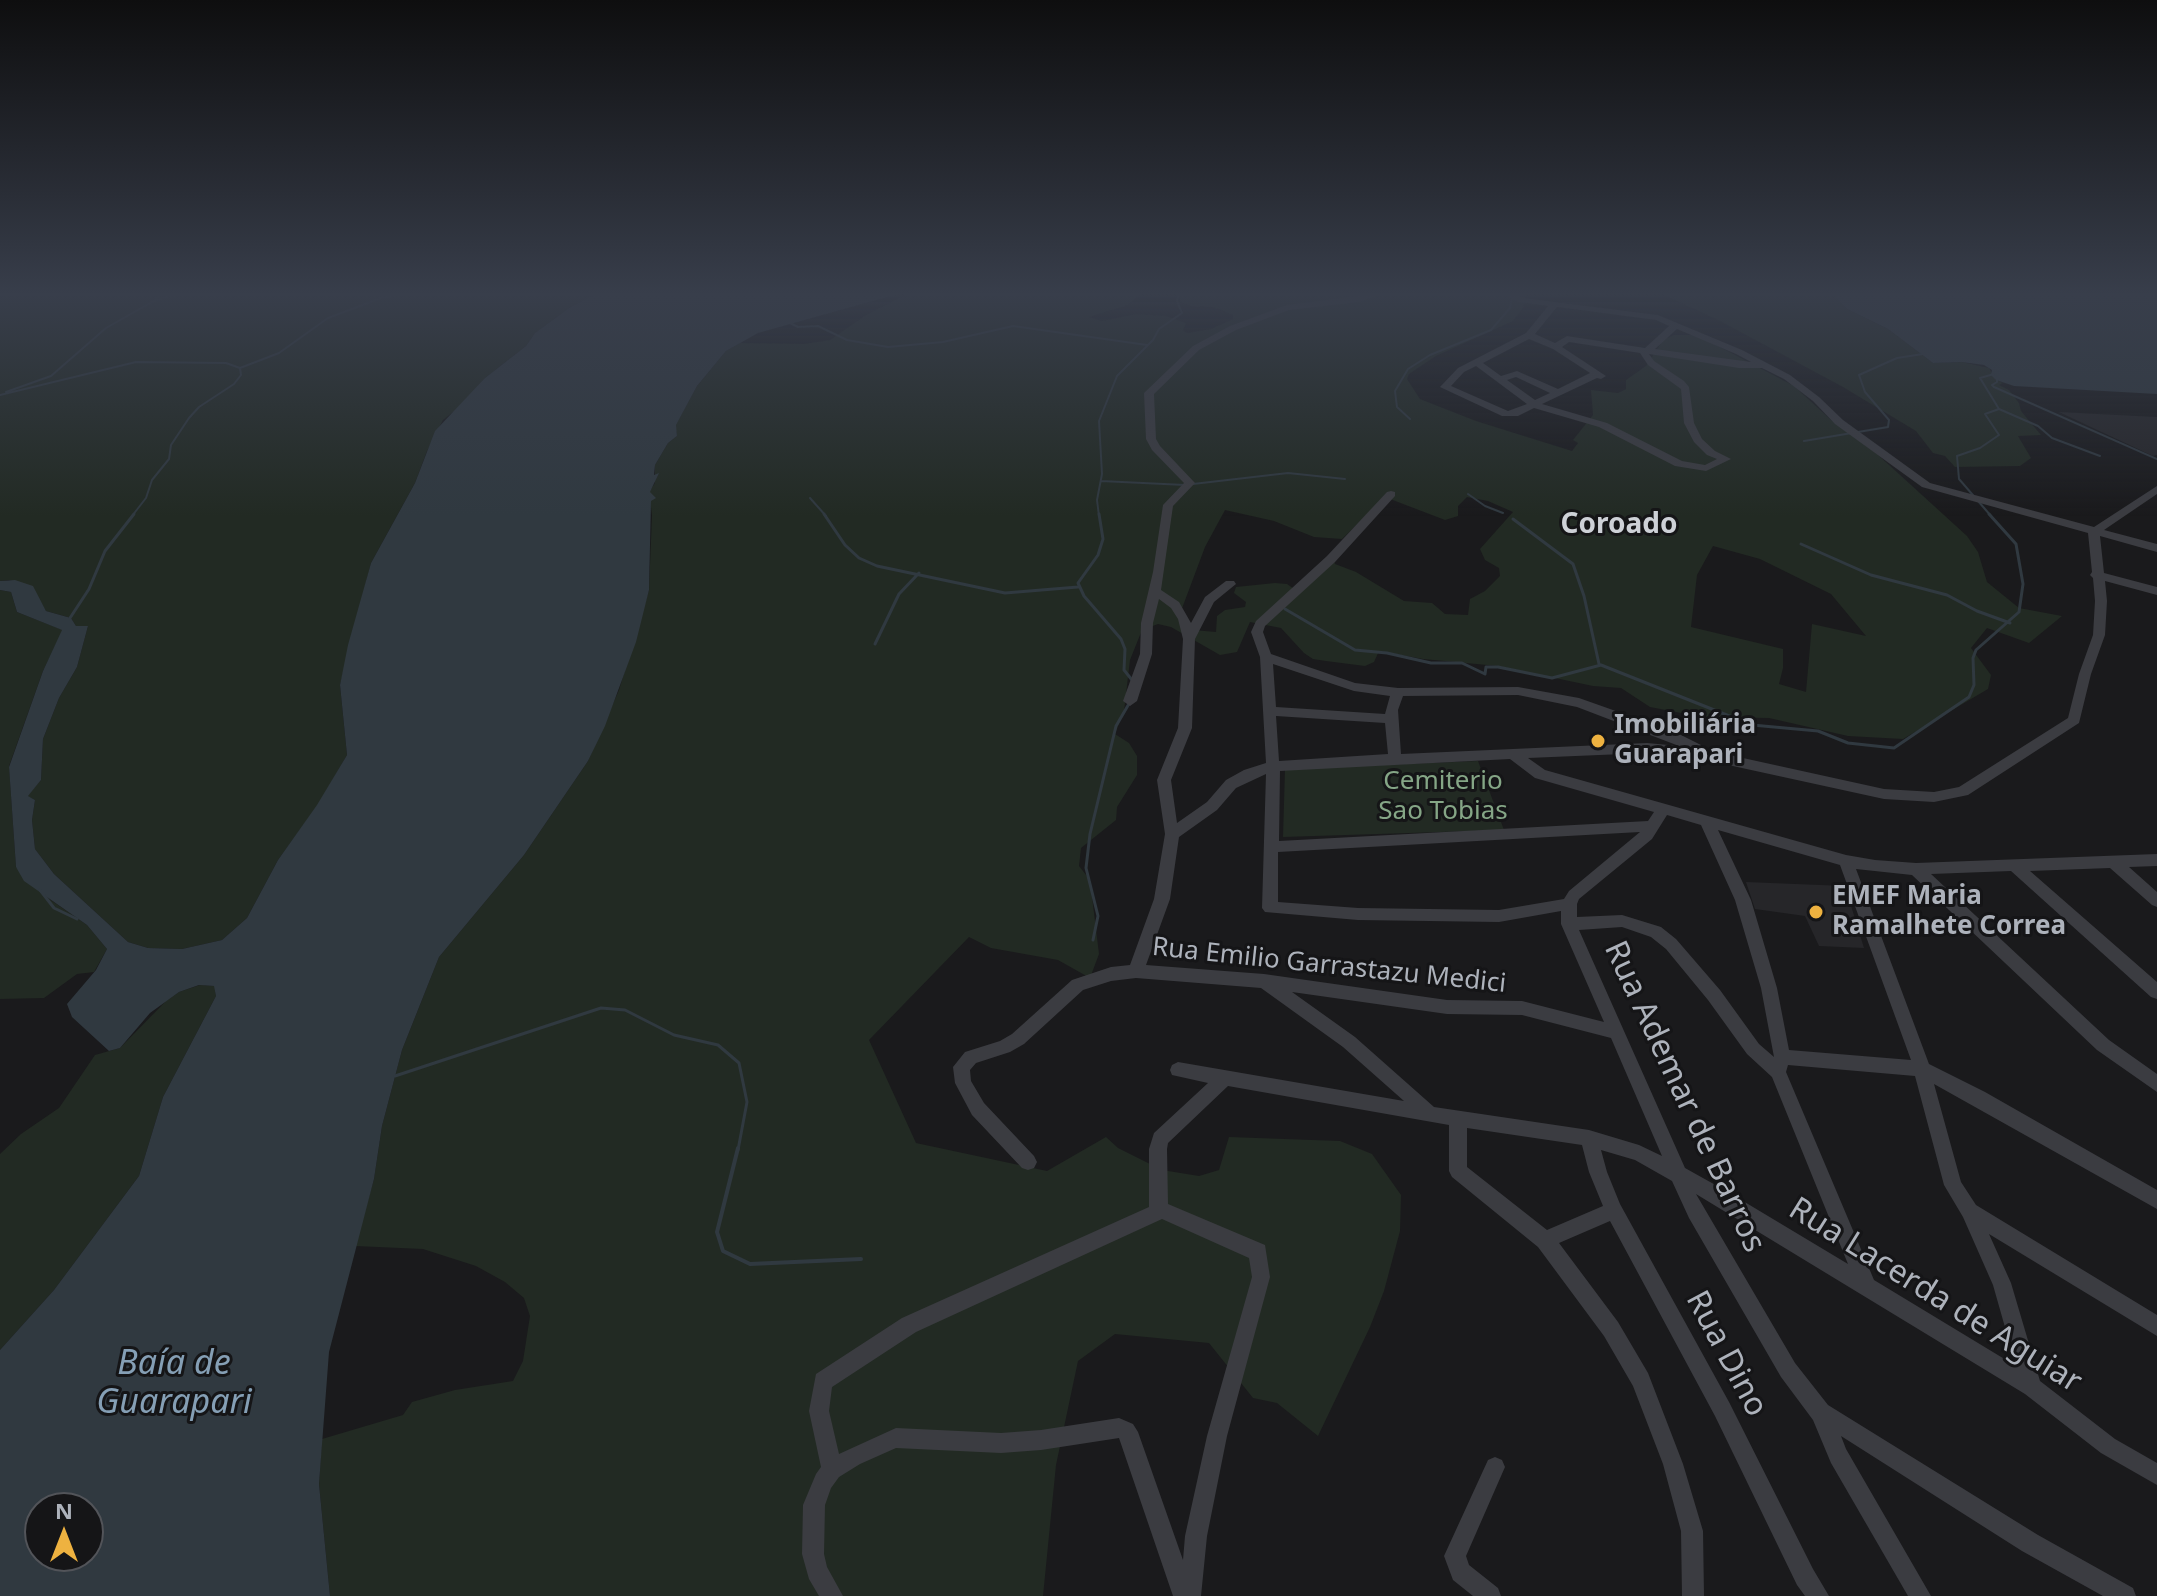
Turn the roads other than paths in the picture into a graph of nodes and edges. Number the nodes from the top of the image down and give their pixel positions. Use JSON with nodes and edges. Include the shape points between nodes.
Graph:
{"nodes":[{"id":1,"x":1177,"y":366,"type":"edge"},
{"id":2,"x":1468,"y":366,"type":"edge"},
{"id":3,"x":1483,"y":366,"type":"edge"},
{"id":4,"x":1586,"y":366,"type":"edge"},
{"id":5,"x":1657,"y":366,"type":"edge"},
{"id":6,"x":1768,"y":366,"type":"edge"},
{"id":7,"x":1501,"y":379,"type":"junction"},
{"id":8,"x":1556,"y":392,"type":"junction"},
{"id":9,"x":1536,"y":406,"type":"junction"},
{"id":10,"x":2157,"y":489,"type":"edge"},
{"id":11,"x":1391,"y":494,"type":"dead end"},
{"id":12,"x":2094,"y":532,"type":"junction"},
{"id":13,"x":2157,"y":548,"type":"edge"},
{"id":14,"x":2096,"y":575,"type":"junction"},
{"id":15,"x":1230,"y":584,"type":"dead end"},
{"id":16,"x":1153,"y":590,"type":"junction"},
{"id":17,"x":2157,"y":591,"type":"edge"},
{"id":18,"x":1189,"y":639,"type":"junction"},
{"id":19,"x":1266,"y":657,"type":"junction"},
{"id":20,"x":1398,"y":692,"type":"junction"},
{"id":21,"x":1130,"y":701,"type":"dead end"},
{"id":22,"x":1268,"y":711,"type":"junction"},
{"id":23,"x":1391,"y":719,"type":"junction"},
{"id":24,"x":1514,"y":755,"type":"junction"},
{"id":25,"x":1714,"y":756,"type":"junction"},
{"id":26,"x":1395,"y":759,"type":"junction"},
{"id":27,"x":1273,"y":766,"type":"junction"},
{"id":28,"x":1664,"y":808,"type":"junction"},
{"id":29,"x":1707,"y":822,"type":"junction"},
{"id":30,"x":1654,"y":826,"type":"junction"},
{"id":31,"x":1172,"y":834,"type":"junction"},
{"id":32,"x":1272,"y":847,"type":"junction"},
{"id":33,"x":2157,"y":860,"type":"edge"},
{"id":34,"x":1846,"y":861,"type":"junction"},
{"id":35,"x":2114,"y":862,"type":"junction"},
{"id":36,"x":2014,"y":865,"type":"junction"},
{"id":37,"x":1916,"y":869,"type":"junction"},
{"id":38,"x":2157,"y":901,"type":"edge"},
{"id":39,"x":1569,"y":904,"type":"junction"},
{"id":40,"x":1569,"y":924,"type":"junction"},
{"id":41,"x":1136,"y":971,"type":"junction"},
{"id":42,"x":1264,"y":981,"type":"junction"},
{"id":43,"x":2157,"y":992,"type":"edge"},
{"id":44,"x":1616,"y":1032,"type":"junction"},
{"id":45,"x":1780,"y":1064,"type":"junction"},
{"id":46,"x":1922,"y":1069,"type":"junction"},
{"id":47,"x":1178,"y":1070,"type":"dead end"},
{"id":48,"x":1224,"y":1079,"type":"junction"},
{"id":49,"x":2157,"y":1084,"type":"edge"},
{"id":50,"x":1430,"y":1114,"type":"junction"},
{"id":51,"x":1458,"y":1118,"type":"junction"},
{"id":52,"x":1589,"y":1138,"type":"junction"},
{"id":53,"x":1028,"y":1162,"type":"dead end"},
{"id":54,"x":1676,"y":1171,"type":"junction"},
{"id":55,"x":2157,"y":1200,"type":"edge"},
{"id":56,"x":1159,"y":1209,"type":"junction"},
{"id":57,"x":1614,"y":1210,"type":"junction"},
{"id":58,"x":1969,"y":1211,"type":"junction"},
{"id":59,"x":1545,"y":1240,"type":"junction"},
{"id":60,"x":1868,"y":1289,"type":"junction"},
{"id":61,"x":2157,"y":1326,"type":"edge"},
{"id":62,"x":2032,"y":1387,"type":"junction"},
{"id":63,"x":1821,"y":1413,"type":"junction"},
{"id":64,"x":1495,"y":1467,"type":"dead end"},
{"id":65,"x":832,"y":1470,"type":"junction"},
{"id":66,"x":2157,"y":1475,"type":"edge"},
{"id":67,"x":832,"y":1596,"type":"edge"},
{"id":68,"x":1184,"y":1596,"type":"edge"},
{"id":69,"x":1190,"y":1596,"type":"edge"},
{"id":70,"x":1490,"y":1596,"type":"edge"},
{"id":71,"x":1693,"y":1596,"type":"edge"},
{"id":72,"x":1818,"y":1596,"type":"edge"},
{"id":73,"x":1920,"y":1596,"type":"edge"},
{"id":74,"x":2125,"y":1596,"type":"edge"}],
"edges":[{"from":1,"to":16,"type":"street","via":[[1149,393],[1151,439],[1190,483],[1168,505]]},
{"from":2,"to":9,"type":"street","via":[[1445,387],[1514,414]]},
{"from":3,"to":7,"type":"street"},
{"from":4,"to":8,"type":"street","via":[[1601,376]]},
{"from":5,"to":9,"type":"street","via":[[1686,389],[1689,423],[1698,440],[1726,459],[1694,468],[1603,425]]},
{"from":6,"to":12,"type":"street","via":[[1926,485]]},
{"from":7,"to":8,"type":"street","via":[[1517,374]]},
{"from":7,"to":9,"type":"street"},
{"from":8,"to":9,"type":"street"},
{"from":10,"to":12,"type":"street"},
{"from":11,"to":19,"type":"street","via":[[1260,624],[1257,632]]},
{"from":12,"to":13,"type":"street"},
{"from":12,"to":14,"type":"street"},
{"from":14,"to":17,"type":"street"},
{"from":14,"to":25,"type":"street","via":[[2099,635],[2074,720],[1963,791],[1934,797],[1884,794]]},
{"from":15,"to":18,"type":"street","via":[[1209,600]]},
{"from":16,"to":18,"type":"street","via":[[1175,605]]},
{"from":16,"to":21,"type":"street","via":[[1146,654]]},
{"from":18,"to":31,"type":"street","name":"Rua Emilio Garrastazu Medici","via":[[1185,728],[1164,780]]},
{"from":19,"to":20,"type":"street","via":[[1327,681]]},
{"from":19,"to":22,"type":"street"},
{"from":20,"to":23,"type":"street"},
{"from":20,"to":25,"type":"street","via":[[1518,691],[1579,703]]},
{"from":22,"to":23,"type":"street"},
{"from":22,"to":27,"type":"street"},
{"from":23,"to":26,"type":"street"},
{"from":24,"to":25,"type":"street","via":[[1647,748]]},
{"from":24,"to":26,"type":"street"},
{"from":24,"to":28,"type":"street","via":[[1540,774]]},
{"from":26,"to":27,"type":"street"},
{"from":27,"to":31,"type":"street","via":[[1231,784],[1212,806]]},
{"from":27,"to":32,"type":"street"},
{"from":28,"to":29,"type":"street"},
{"from":28,"to":30,"type":"street"},
{"from":29,"to":34,"type":"street"},
{"from":29,"to":45,"type":"street","via":[[1743,900],[1769,988]]},
{"from":30,"to":32,"type":"street"},
{"from":30,"to":39,"type":"street","via":[[1580,888]]},
{"from":31,"to":41,"type":"street","name":"Rua Emilio Garrastazu Medici","via":[[1162,899]]},
{"from":32,"to":39,"type":"street","via":[[1270,908],[1499,916]]},
{"from":33,"to":35,"type":"street"},
{"from":34,"to":37,"type":"street"},
{"from":34,"to":46,"type":"street"},
{"from":35,"to":36,"type":"street"},
{"from":35,"to":38,"type":"street"},
{"from":36,"to":37,"type":"street"},
{"from":36,"to":43,"type":"street"},
{"from":37,"to":49,"type":"street","via":[[2103,1045]]},
{"from":39,"to":40,"type":"street","name":"Rua Ademar de Barros"},
{"from":40,"to":44,"type":"street","name":"Rua Ademar de Barros"},
{"from":40,"to":45,"type":"street","via":[[1622,921],[1656,932],[1714,995],[1753,1049]]},
{"from":41,"to":42,"type":"street","name":"Rua Emilio Garrastazu Medici"},
{"from":41,"to":53,"type":"street","via":[[1078,985],[1018,1039],[971,1057],[961,1067],[963,1083],[978,1109]]},
{"from":42,"to":44,"type":"street","name":"Rua Emilio Garrastazu Medici","via":[[1447,1007],[1522,1008]]},
{"from":42,"to":50,"type":"street","via":[[1349,1042]]},
{"from":44,"to":54,"type":"street","name":"Rua Ademar de Barros"},
{"from":45,"to":46,"type":"street"},
{"from":45,"to":60,"type":"street"},
{"from":46,"to":55,"type":"street"},
{"from":46,"to":58,"type":"street","via":[[1953,1185]]},
{"from":47,"to":48,"type":"street","name":"Rua Lacerda de Aguiar"},
{"from":48,"to":50,"type":"street","name":"Rua Lacerda de Aguiar"},
{"from":48,"to":56,"type":"street","via":[[1160,1139]]},
{"from":50,"to":51,"type":"street","name":"Rua Lacerda de Aguiar"},
{"from":51,"to":52,"type":"street","name":"Rua Lacerda de Aguiar"},
{"from":51,"to":59,"type":"street","via":[[1458,1171]]},
{"from":52,"to":54,"type":"street","name":"Rua Lacerda de Aguiar"},
{"from":52,"to":57,"type":"street","name":"Rua Dino"},
{"from":54,"to":60,"type":"street","name":"Rua Lacerda de Aguiar"},
{"from":54,"to":63,"type":"street","name":"Rua Ademar de Barros","via":[[1788,1370]]},
{"from":56,"to":65,"type":"street","via":[[1140,1223],[909,1325],[827,1378],[819,1411]]},
{"from":56,"to":69,"type":"street","via":[[1258,1252],[1261,1277],[1217,1436],[1196,1536]]},
{"from":57,"to":59,"type":"street"},
{"from":57,"to":72,"type":"street","name":"Rua Dino"},
{"from":58,"to":61,"type":"street"},
{"from":58,"to":62,"type":"street","via":[[2002,1283]]},
{"from":59,"to":71,"type":"street","via":[[1611,1329],[1641,1380],[1692,1531]]},
{"from":60,"to":62,"type":"street","name":"Rua Lacerda de Aguiar"},
{"from":62,"to":66,"type":"street","name":"Rua Lacerda de Aguiar","via":[[2108,1446]]},
{"from":63,"to":73,"type":"street","name":"Rua Ademar de Barros","via":[[1838,1456]]},
{"from":63,"to":74,"type":"street"},
{"from":64,"to":70,"type":"street","via":[[1455,1556],[1461,1572]]},
{"from":65,"to":67,"type":"street","via":[[816,1497],[812,1548],[817,1571]]},
{"from":65,"to":68,"type":"street","via":[[896,1438],[1001,1443],[1123,1429],[1131,1439]]}]}
